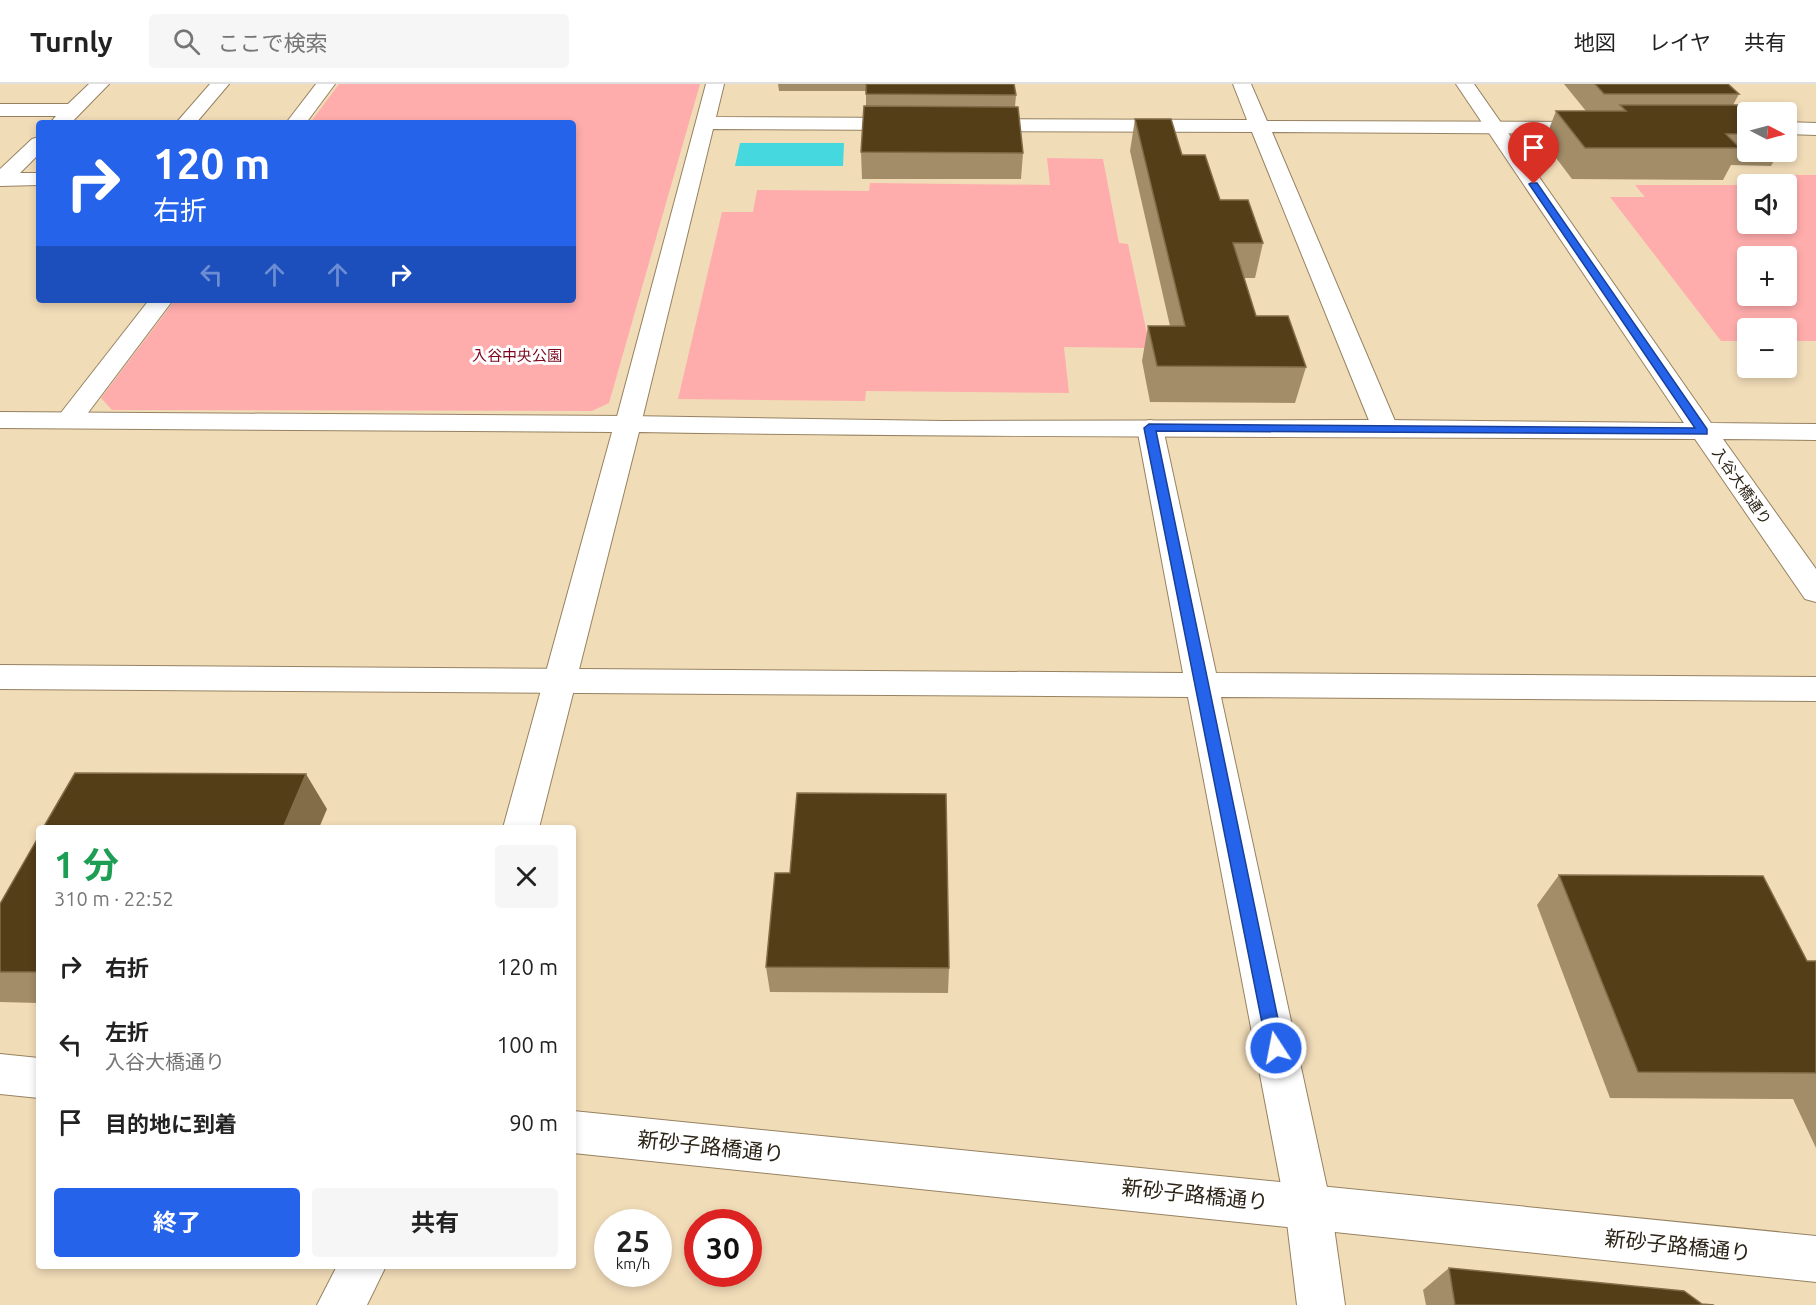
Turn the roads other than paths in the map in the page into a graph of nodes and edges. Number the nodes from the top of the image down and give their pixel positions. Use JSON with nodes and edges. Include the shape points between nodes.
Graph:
{"nodes":[{"id":1,"x":100,"y":84,"type":"edge"},
{"id":2,"x":220,"y":84,"type":"edge"},
{"id":3,"x":326,"y":84,"type":"edge"},
{"id":4,"x":715,"y":84,"type":"edge"},
{"id":5,"x":1242,"y":84,"type":"edge"},
{"id":6,"x":1464,"y":84,"type":"edge"},
{"id":7,"x":0,"y":110,"type":"edge"},
{"id":8,"x":66,"y":117,"type":"edge"},
{"id":9,"x":189,"y":120,"type":"edge"},
{"id":10,"x":298,"y":120,"type":"edge"},
{"id":11,"x":704,"y":123,"type":"junction"},
{"id":12,"x":920,"y":124,"type":"edge"},
{"id":13,"x":955,"y":125,"type":"edge"},
{"id":14,"x":1261,"y":127,"type":"junction"},
{"id":15,"x":1495,"y":127,"type":"junction"},
{"id":16,"x":1616,"y":128,"type":"edge"},
{"id":17,"x":1797,"y":128,"type":"edge"},
{"id":18,"x":1816,"y":129,"type":"edge"},
{"id":19,"x":36,"y":146,"type":"edge"},
{"id":20,"x":36,"y":179,"type":"edge"},
{"id":21,"x":0,"y":180,"type":"edge"},
{"id":22,"x":159,"y":303,"type":"edge"},
{"id":23,"x":0,"y":420,"type":"edge"},
{"id":24,"x":69,"y":420,"type":"junction"},
{"id":25,"x":628,"y":424,"type":"junction"},
{"id":26,"x":1149,"y":428,"type":"junction"},
{"id":27,"x":1386,"y":428,"type":"junction"},
{"id":28,"x":1703,"y":431,"type":"junction"},
{"id":29,"x":1816,"y":432,"type":"edge"},
{"id":30,"x":1816,"y":591,"type":"edge"},
{"id":31,"x":0,"y":677,"type":"edge"},
{"id":32,"x":561,"y":682,"type":"junction"},
{"id":33,"x":1202,"y":686,"type":"junction"},
{"id":34,"x":1816,"y":689,"type":"edge"},
{"id":35,"x":522,"y":825,"type":"edge"},
{"id":36,"x":0,"y":1074,"type":"edge"},
{"id":37,"x":36,"y":1078,"type":"edge"},
{"id":38,"x":576,"y":1132,"type":"edge"},
{"id":39,"x":1308,"y":1206,"type":"junction"},
{"id":40,"x":1816,"y":1259,"type":"edge"},
{"id":41,"x":361,"y":1269,"type":"edge"},
{"id":42,"x":341,"y":1305,"type":"edge"},
{"id":43,"x":1320,"y":1305,"type":"edge"}],
"edges":[{"from":1,"to":8,"type":"street"},
{"from":2,"to":9,"type":"street"},
{"from":3,"to":10,"type":"street"},
{"from":4,"to":11,"type":"street"},
{"from":5,"to":14,"type":"street"},
{"from":6,"to":15,"type":"street","name":"入谷大橋通り"},
{"from":7,"to":8,"type":"street"},
{"from":11,"to":12,"type":"street"},
{"from":11,"to":25,"type":"street"},
{"from":13,"to":14,"type":"street"},
{"from":14,"to":15,"type":"street"},
{"from":14,"to":27,"type":"street"},
{"from":15,"to":16,"type":"street"},
{"from":15,"to":28,"type":"street","name":"入谷大橋通り"},
{"from":17,"to":18,"type":"street"},
{"from":19,"to":21,"type":"street"},
{"from":20,"to":21,"type":"street"},
{"from":22,"to":24,"type":"street"},
{"from":23,"to":24,"type":"street"},
{"from":24,"to":25,"type":"street"},
{"from":25,"to":26,"type":"street"},
{"from":25,"to":32,"type":"street"},
{"from":26,"to":27,"type":"street"},
{"from":26,"to":33,"type":"street"},
{"from":27,"to":28,"type":"street"},
{"from":28,"to":29,"type":"street"},
{"from":28,"to":30,"type":"street","name":"入谷大橋通り"},
{"from":31,"to":32,"type":"street"},
{"from":32,"to":33,"type":"street"},
{"from":32,"to":35,"type":"street"},
{"from":33,"to":34,"type":"street"},
{"from":33,"to":39,"type":"street"},
{"from":36,"to":37,"type":"street"},
{"from":38,"to":39,"type":"street","name":"新砂子路橋通り"},
{"from":39,"to":40,"type":"street","name":"新砂子路橋通り"},
{"from":39,"to":43,"type":"street"},
{"from":41,"to":42,"type":"street"}]}
